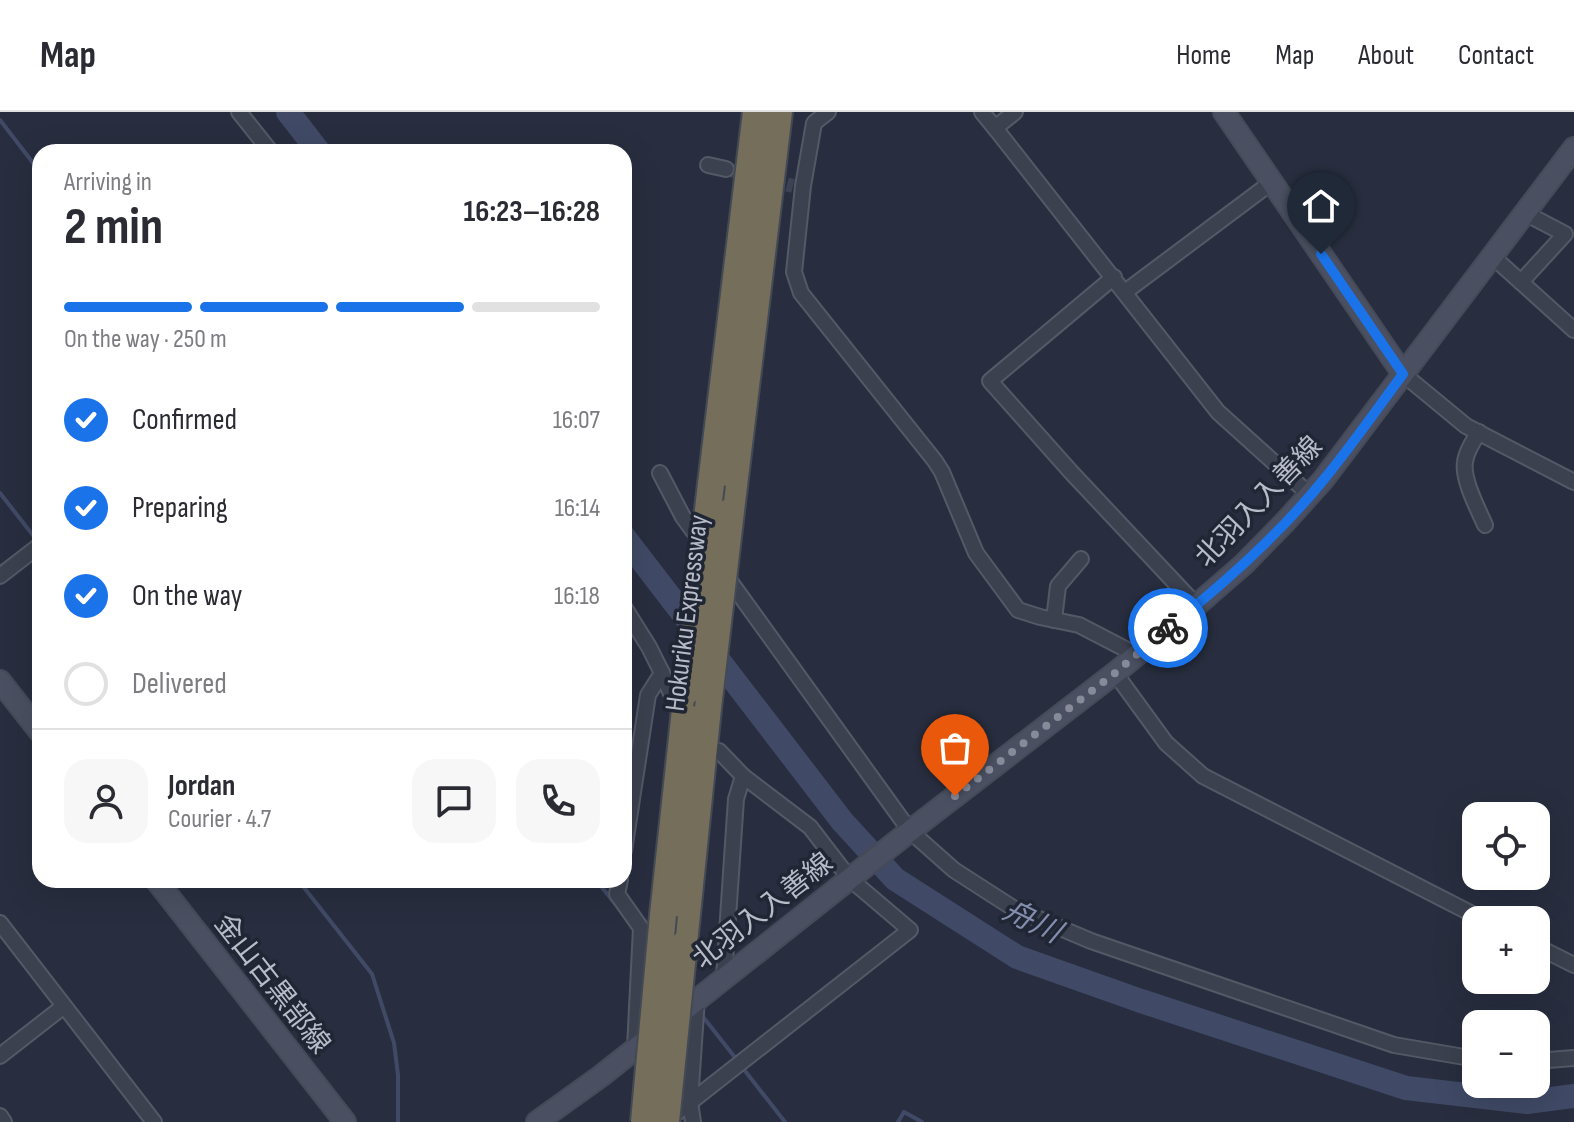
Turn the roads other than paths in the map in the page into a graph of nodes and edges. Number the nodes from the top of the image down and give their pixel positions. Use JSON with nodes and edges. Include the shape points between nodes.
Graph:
{"nodes":[{"id":1,"x":239,"y":112,"type":"edge"},
{"id":2,"x":756,"y":112,"type":"edge"},
{"id":3,"x":779,"y":112,"type":"edge"},
{"id":4,"x":828,"y":112,"type":"edge"},
{"id":5,"x":982,"y":112,"type":"edge"},
{"id":6,"x":1015,"y":112,"type":"edge"},
{"id":7,"x":1224,"y":112,"type":"edge"},
{"id":8,"x":995,"y":128,"type":"junction"},
{"id":9,"x":265,"y":144,"type":"edge"},
{"id":10,"x":1574,"y":148,"type":"edge"},
{"id":11,"x":708,"y":165,"type":"dead end"},
{"id":12,"x":726,"y":169,"type":"tunnel mouth"},
{"id":13,"x":1272,"y":182,"type":"junction"},
{"id":14,"x":1525,"y":213,"type":"junction"},
{"id":15,"x":1570,"y":236,"type":"edge"},
{"id":16,"x":1492,"y":256,"type":"junction"},
{"id":17,"x":1114,"y":277,"type":"junction"},
{"id":18,"x":1521,"y":282,"type":"junction"},
{"id":19,"x":1125,"y":292,"type":"junction"},
{"id":20,"x":1574,"y":330,"type":"edge"},
{"id":21,"x":1403,"y":374,"type":"junction"},
{"id":22,"x":1479,"y":432,"type":"junction"},
{"id":23,"x":660,"y":473,"type":"dead end"},
{"id":24,"x":1574,"y":482,"type":"edge"},
{"id":25,"x":1310,"y":495,"type":"junction"},
{"id":26,"x":1485,"y":525,"type":"dead end"},
{"id":27,"x":32,"y":551,"type":"edge"},
{"id":28,"x":1081,"y":559,"type":"dead end"},
{"id":29,"x":0,"y":576,"type":"edge"},
{"id":30,"x":1196,"y":605,"type":"junction"},
{"id":31,"x":632,"y":620,"type":"edge"},
{"id":32,"x":1054,"y":620,"type":"junction"},
{"id":33,"x":1135,"y":654,"type":"junction"},
{"id":34,"x":662,"y":673,"type":"junction"},
{"id":35,"x":1115,"y":673,"type":"junction"},
{"id":36,"x":0,"y":681,"type":"edge"},
{"id":37,"x":680,"y":693,"type":"junction"},
{"id":38,"x":32,"y":722,"type":"edge"},
{"id":39,"x":719,"y":751,"type":"dead end"},
{"id":40,"x":743,"y":776,"type":"junction"},
{"id":41,"x":632,"y":799,"type":"edge"},
{"id":42,"x":910,"y":831,"type":"junction"},
{"id":43,"x":852,"y":877,"type":"junction"},
{"id":44,"x":162,"y":888,"type":"edge"},
{"id":45,"x":618,"y":888,"type":"edge"},
{"id":46,"x":1462,"y":909,"type":"edge"},
{"id":47,"x":0,"y":923,"type":"edge"},
{"id":48,"x":1550,"y":953,"type":"edge"},
{"id":49,"x":1574,"y":965,"type":"edge"},
{"id":50,"x":724,"y":977,"type":"junction"},
{"id":51,"x":697,"y":998,"type":"junction"},
{"id":52,"x":64,"y":1006,"type":"junction"},
{"id":53,"x":635,"y":1048,"type":"junction"},
{"id":54,"x":0,"y":1056,"type":"edge"},
{"id":55,"x":1462,"y":1057,"type":"edge"},
{"id":56,"x":1574,"y":1058,"type":"edge"},
{"id":57,"x":1550,"y":1060,"type":"edge"},
{"id":58,"x":690,"y":1102,"type":"junction"},
{"id":59,"x":0,"y":1116,"type":"edge"},
{"id":60,"x":335,"y":1118,"type":"edge"},
{"id":61,"x":4,"y":1122,"type":"edge"},
{"id":62,"x":154,"y":1122,"type":"edge"},
{"id":63,"x":537,"y":1122,"type":"edge"},
{"id":64,"x":644,"y":1122,"type":"edge"},
{"id":65,"x":665,"y":1122,"type":"edge"},
{"id":66,"x":693,"y":1122,"type":"edge"}],
"edges":[{"from":1,"to":9,"type":"street"},
{"from":2,"to":37,"type":"highway","name":"Hokuriku Expressway","bridge":true},
{"from":3,"to":65,"type":"highway","name":"Hokuriku Expressway","bridge":true},
{"from":4,"to":32,"type":"street","via":[[814,123],[798,186],[794,272],[801,293],[935,461],[976,553],[1018,610]]},
{"from":5,"to":8,"type":"street"},
{"from":6,"to":8,"type":"street"},
{"from":7,"to":13,"type":"main road"},
{"from":8,"to":17,"type":"street"},
{"from":10,"to":14,"type":"main road","name":"北羽入入善線"},
{"from":11,"to":12,"type":"street"},
{"from":13,"to":19,"type":"street"},
{"from":13,"to":21,"type":"main road"},
{"from":14,"to":15,"type":"street"},
{"from":14,"to":16,"type":"main road","name":"北羽入入善線"},
{"from":15,"to":18,"type":"street"},
{"from":16,"to":18,"type":"street"},
{"from":16,"to":21,"type":"main road","name":"北羽入入善線"},
{"from":17,"to":19,"type":"street"},
{"from":17,"to":30,"type":"street","via":[[990,381]]},
{"from":18,"to":20,"type":"street"},
{"from":19,"to":25,"type":"street","via":[[1218,412]]},
{"from":21,"to":22,"type":"street"},
{"from":21,"to":25,"type":"main road","name":"北羽入入善線"},
{"from":22,"to":24,"type":"street"},
{"from":22,"to":26,"type":"street","via":[[1464,465]]},
{"from":23,"to":42,"type":"street","via":[[683,517]]},
{"from":25,"to":30,"type":"main road","name":"北羽入入善線"},
{"from":27,"to":29,"type":"street"},
{"from":28,"to":32,"type":"street","via":[[1058,586]]},
{"from":30,"to":33,"type":"main road","name":"北羽入入善線"},
{"from":31,"to":34,"type":"street"},
{"from":32,"to":33,"type":"street","via":[[1079,625]]},
{"from":33,"to":35,"type":"main road","name":"北羽入入善線"},
{"from":34,"to":37,"type":"street"},
{"from":34,"to":41,"type":"street","via":[[648,695]]},
{"from":35,"to":42,"type":"main road","name":"北羽入入善線"},
{"from":35,"to":46,"type":"street","via":[[1166,743],[1203,776]]},
{"from":36,"to":38,"type":"main road"},
{"from":37,"to":64,"type":"highway","name":"Hokuriku Expressway","bridge":true},
{"from":39,"to":40,"type":"street"},
{"from":40,"to":43,"type":"street","via":[[810,827]]},
{"from":40,"to":50,"type":"street","via":[[736,799]]},
{"from":42,"to":43,"type":"main road","name":"北羽入入善線"},
{"from":42,"to":55,"type":"street","via":[[954,870],[1013,908],[1091,941],[1394,1045]]},
{"from":43,"to":50,"type":"main road","name":"北羽入入善線"},
{"from":43,"to":58,"type":"street","via":[[910,930]]},
{"from":44,"to":60,"type":"main road","name":"金山古黒部線"},
{"from":45,"to":53,"type":"street","via":[[617,894],[641,928]]},
{"from":47,"to":52,"type":"street"},
{"from":48,"to":49,"type":"street"},
{"from":50,"to":51,"type":"main road","name":"北羽入入善線"},
{"from":51,"to":53,"type":"main road","name":"北羽入入善線"},
{"from":51,"to":58,"type":"street"},
{"from":52,"to":54,"type":"street"},
{"from":52,"to":62,"type":"street"},
{"from":53,"to":63,"type":"main road","name":"北羽入入善線"},
{"from":56,"to":57,"type":"street"},
{"from":58,"to":65,"type":"street"},
{"from":58,"to":66,"type":"street"},
{"from":59,"to":61,"type":"street"}]}
